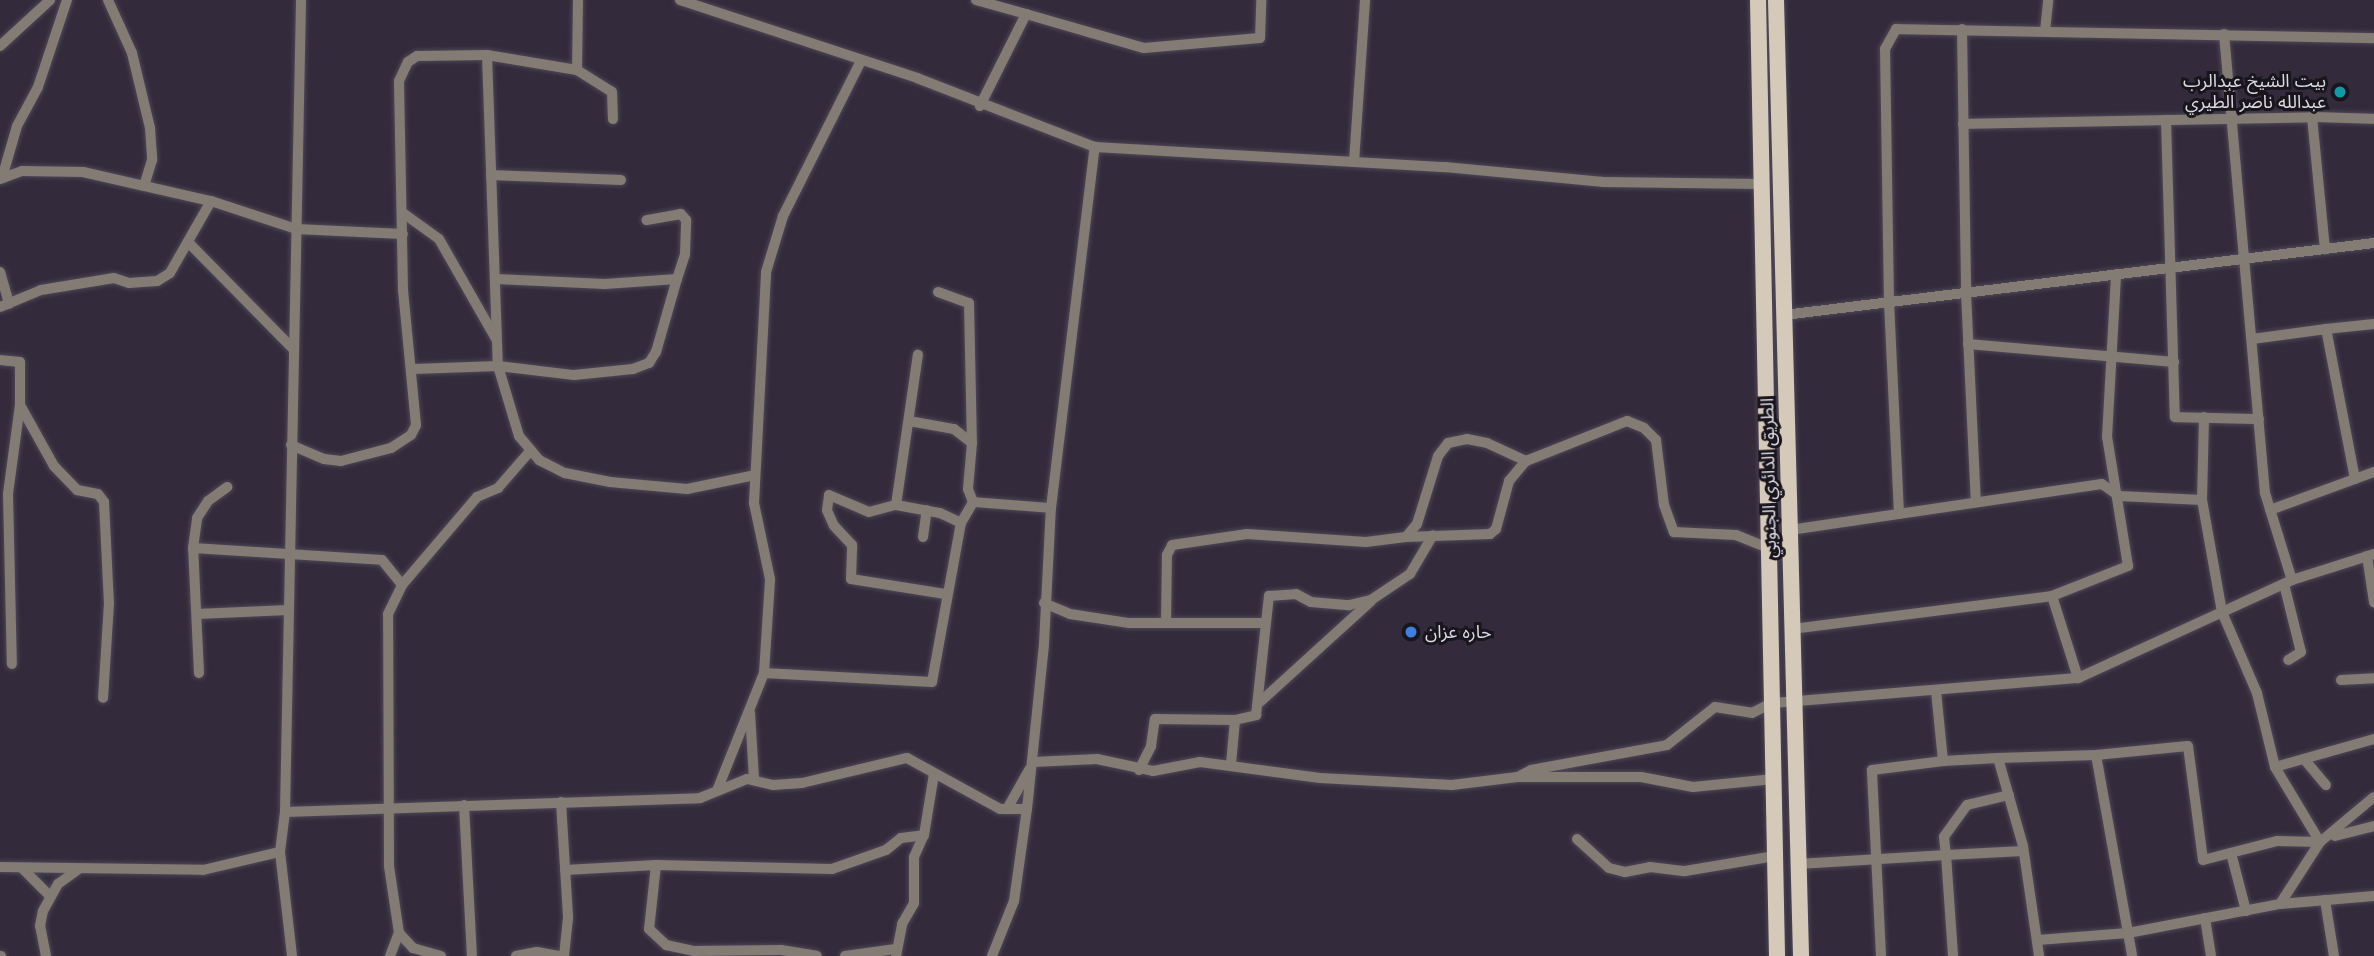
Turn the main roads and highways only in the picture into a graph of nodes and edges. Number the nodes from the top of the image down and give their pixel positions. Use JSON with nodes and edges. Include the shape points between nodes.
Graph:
{"nodes":[{"id":1,"x":1758,"y":0,"type":"edge"},
{"id":2,"x":1776,"y":0,"type":"edge"},
{"id":3,"x":1777,"y":956,"type":"edge"},
{"id":4,"x":1801,"y":956,"type":"edge"}],
"edges":[{"from":1,"to":3,"type":"main road","name":"الطريق الدائري الجنوبي"},
{"from":2,"to":4,"type":"main road","name":"الطريق الدائري الجنوبي"}]}
